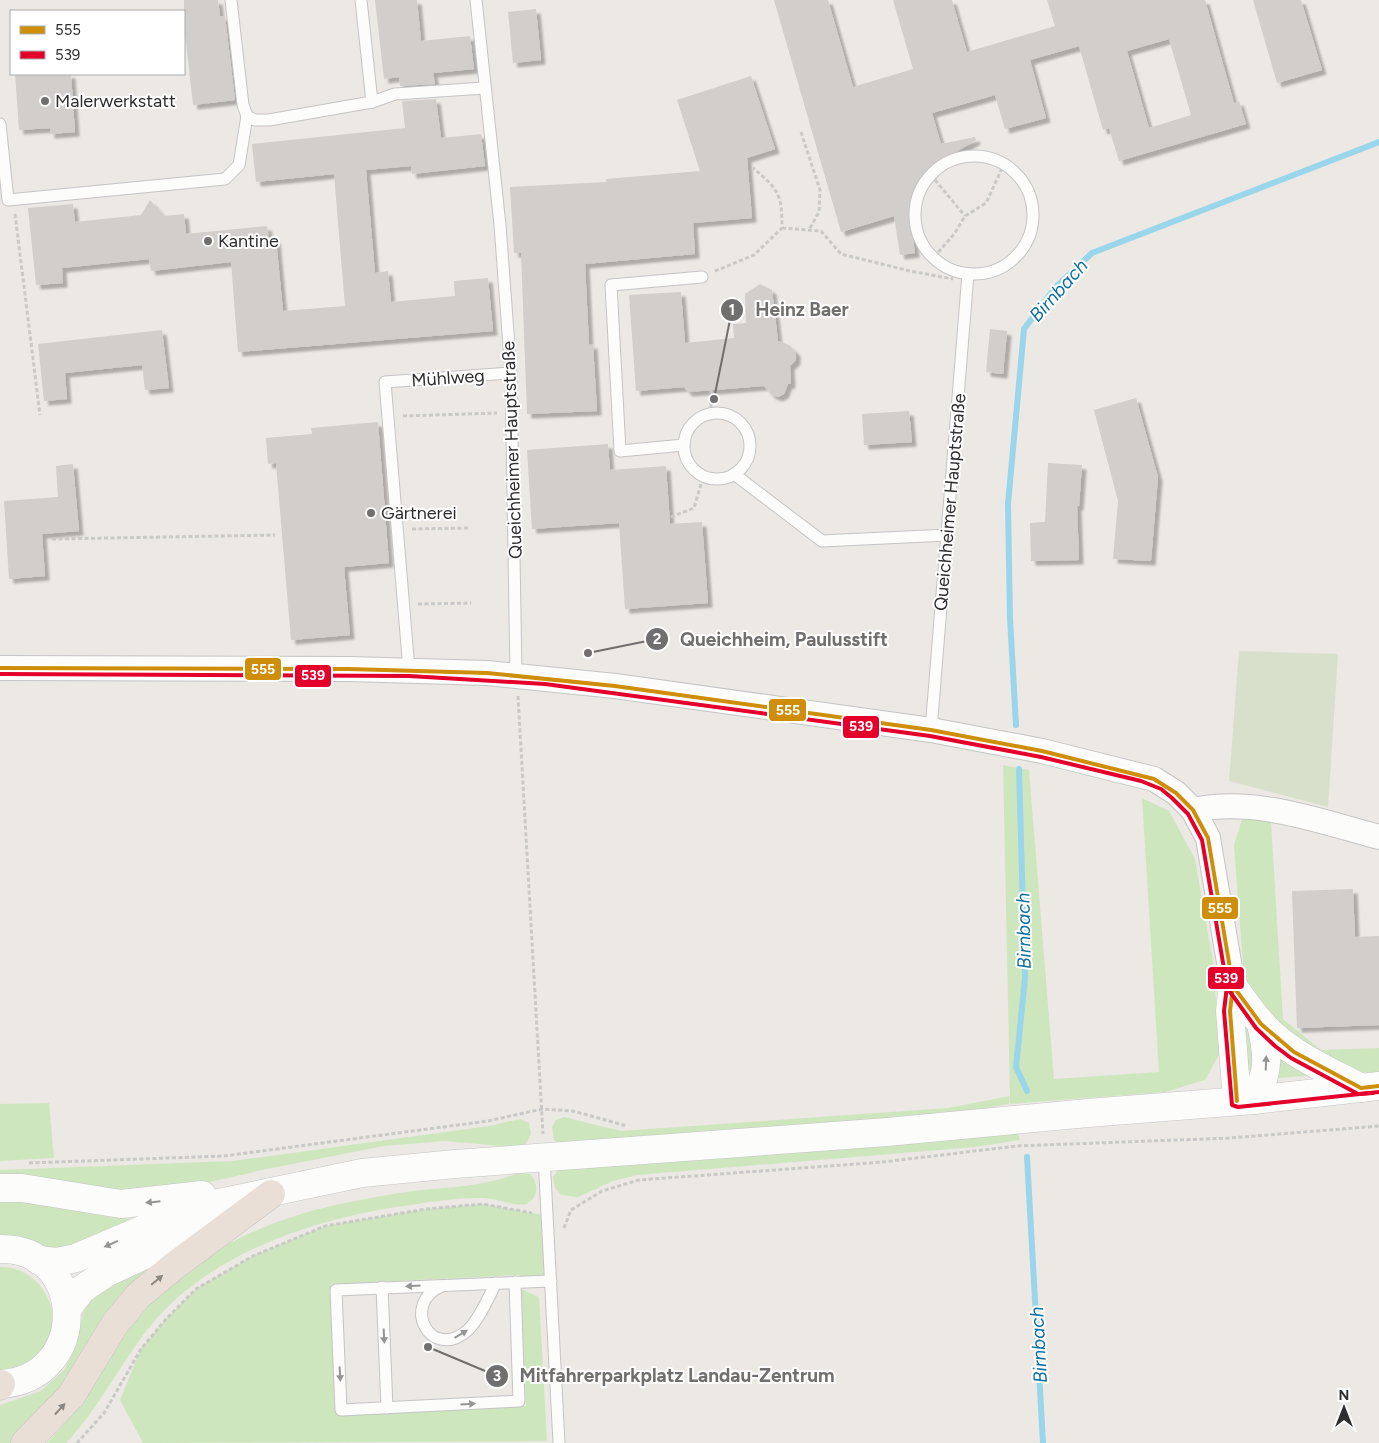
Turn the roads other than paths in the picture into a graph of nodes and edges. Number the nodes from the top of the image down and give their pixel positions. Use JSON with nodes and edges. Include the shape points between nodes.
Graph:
{"nodes":[{"id":1,"x":231,"y":0,"type":"edge"},
{"id":2,"x":361,"y":0,"type":"edge"},
{"id":3,"x":476,"y":0,"type":"edge"},
{"id":4,"x":484,"y":88,"type":"junction"},
{"id":5,"x":372,"y":102,"type":"junction"},
{"id":6,"x":247,"y":116,"type":"junction"},
{"id":7,"x":0,"y":124,"type":"edge"},
{"id":8,"x":7,"y":200,"type":"edge"},
{"id":9,"x":702,"y":277,"type":"road end"},
{"id":10,"x":968,"y":278,"type":"junction"},
{"id":11,"x":511,"y":373,"type":"junction"},
{"id":12,"x":684,"y":446,"type":"junction"},
{"id":13,"x":734,"y":474,"type":"junction"},
{"id":14,"x":947,"y":535,"type":"junction"},
{"id":15,"x":0,"y":668,"type":"edge"},
{"id":16,"x":409,"y":670,"type":"junction"},
{"id":17,"x":516,"y":675,"type":"junction"},
{"id":18,"x":931,"y":730,"type":"junction"},
{"id":19,"x":1193,"y":810,"type":"junction"},
{"id":20,"x":1379,"y":837,"type":"edge"},
{"id":21,"x":1233,"y":986,"type":"junction"},
{"id":22,"x":1261,"y":1024,"type":"junction"},
{"id":23,"x":1370,"y":1087,"type":"edge"},
{"id":24,"x":1245,"y":1101,"type":"junction"},
{"id":25,"x":544,"y":1157,"type":"junction"},
{"id":26,"x":0,"y":1188,"type":"edge"},
{"id":27,"x":271,"y":1194,"type":"junction"},
{"id":28,"x":0,"y":1249,"type":"edge"},
{"id":29,"x":38,"y":1260,"type":"junction"},
{"id":30,"x":551,"y":1281,"type":"junction"},
{"id":31,"x":514,"y":1282,"type":"junction"},
{"id":32,"x":496,"y":1283,"type":"junction"},
{"id":33,"x":448,"y":1284,"type":"junction"},
{"id":34,"x":382,"y":1288,"type":"junction"},
{"id":35,"x":68,"y":1309,"type":"junction"},
{"id":36,"x":0,"y":1385,"type":"edge"},
{"id":37,"x":387,"y":1408,"type":"junction"},
{"id":38,"x":25,"y":1443,"type":"edge"},
{"id":39,"x":559,"y":1443,"type":"edge"}],
"edges":[{"from":1,"to":6,"type":"lane"},
{"from":2,"to":5,"type":"lane"},
{"from":3,"to":4,"type":"lane","name":"Queichheimer Hauptstraße"},
{"from":4,"to":5,"type":"lane","via":[[395,94]]},
{"from":4,"to":11,"type":"lane","name":"Queichheimer Hauptstraße","via":[[500,225]]},
{"from":5,"to":6,"type":"lane","via":[[270,120],[254,120]]},
{"from":6,"to":8,"type":"lane","via":[[239,165],[225,179]]},
{"from":7,"to":8,"type":"lane"},
{"from":9,"to":12,"type":"lane","via":[[611,285],[620,451]]},
{"from":10,"to":10,"type":"lane","via":[[1005,266],[1019,254],[1029,238],[1034,217],[1031,196],[1020,177],[1004,164],[973,156],[958,158],[931,175],[920,190],[915,208],[916,228],[923,245],[950,269]]},
{"from":10,"to":14,"type":"lane","name":"Queichheimer Hauptstraße"},
{"from":11,"to":16,"type":"lane","name":"Mühlweg","via":[[385,382]]},
{"from":11,"to":17,"type":"lane","name":"Queichheimer Hauptstraße"},
{"from":12,"to":13,"type":"lane","via":[[688,462],[703,477],[724,478]]},
{"from":12,"to":13,"type":"lane","via":[[686,431],[701,416],[711,413],[734,417],[748,434],[750,445],[743,467]]},
{"from":13,"to":14,"type":"lane","via":[[822,541]]},
{"from":14,"to":18,"type":"lane","name":"Queichheimer Hauptstraße"},
{"from":15,"to":16,"type":"street"},
{"from":16,"to":17,"type":"street"},
{"from":17,"to":18,"type":"street"},
{"from":18,"to":19,"type":"street","via":[[1042,751],[1143,776],[1164,784]]},
{"from":19,"to":20,"type":"street","via":[[1241,805],[1286,812]]},
{"from":19,"to":21,"type":"street","via":[[1208,838]]},
{"from":21,"to":22,"type":"main road"},
{"from":21,"to":24,"type":"main road","via":[[1230,1011]]},
{"from":22,"to":23,"type":"main road","via":[[1294,1052]]},
{"from":24,"to":22,"type":"main road","one_way":true,"via":[[1265,1077],[1267,1064]]},
{"from":23,"to":24,"type":"main road"},
{"from":24,"to":25,"type":"main road"},
{"from":25,"to":27,"type":"main road","via":[[362,1173]]},
{"from":25,"to":30,"type":"lane"},
{"from":27,"to":26,"type":"main road","one_way":true,"via":[[191,1195],[133,1204],[108,1203],[22,1188]]},
{"from":27,"to":29,"type":"main road","one_way":true,"via":[[214,1204],[156,1224],[76,1258],[57,1262]]},
{"from":27,"to":35,"type":"main road","via":[[106,1273],[82,1289]]},
{"from":38,"to":27,"type":"highway","one_way":true,"via":[[71,1396],[115,1324],[138,1296]]},
{"from":28,"to":29,"type":"main road","via":[[23,1253]]},
{"from":29,"to":35,"type":"main road","via":[[61,1287]]},
{"from":30,"to":31,"type":"lane"},
{"from":30,"to":39,"type":"lane"},
{"from":31,"to":32,"type":"lane"},
{"from":37,"to":31,"type":"lane","one_way":true,"via":[[519,1401]]},
{"from":32,"to":33,"type":"lane"},
{"from":33,"to":32,"type":"lane","one_way":true,"via":[[427,1295],[422,1306],[422,1319],[427,1331],[434,1338],[445,1341],[468,1330]]},
{"from":33,"to":34,"type":"lane","one_way":true},
{"from":34,"to":37,"type":"lane","one_way":true},
{"from":34,"to":37,"type":"lane","one_way":true,"via":[[336,1290],[341,1410]]},
{"from":35,"to":36,"type":"main road","via":[[68,1326],[51,1361],[32,1376]]}]}
